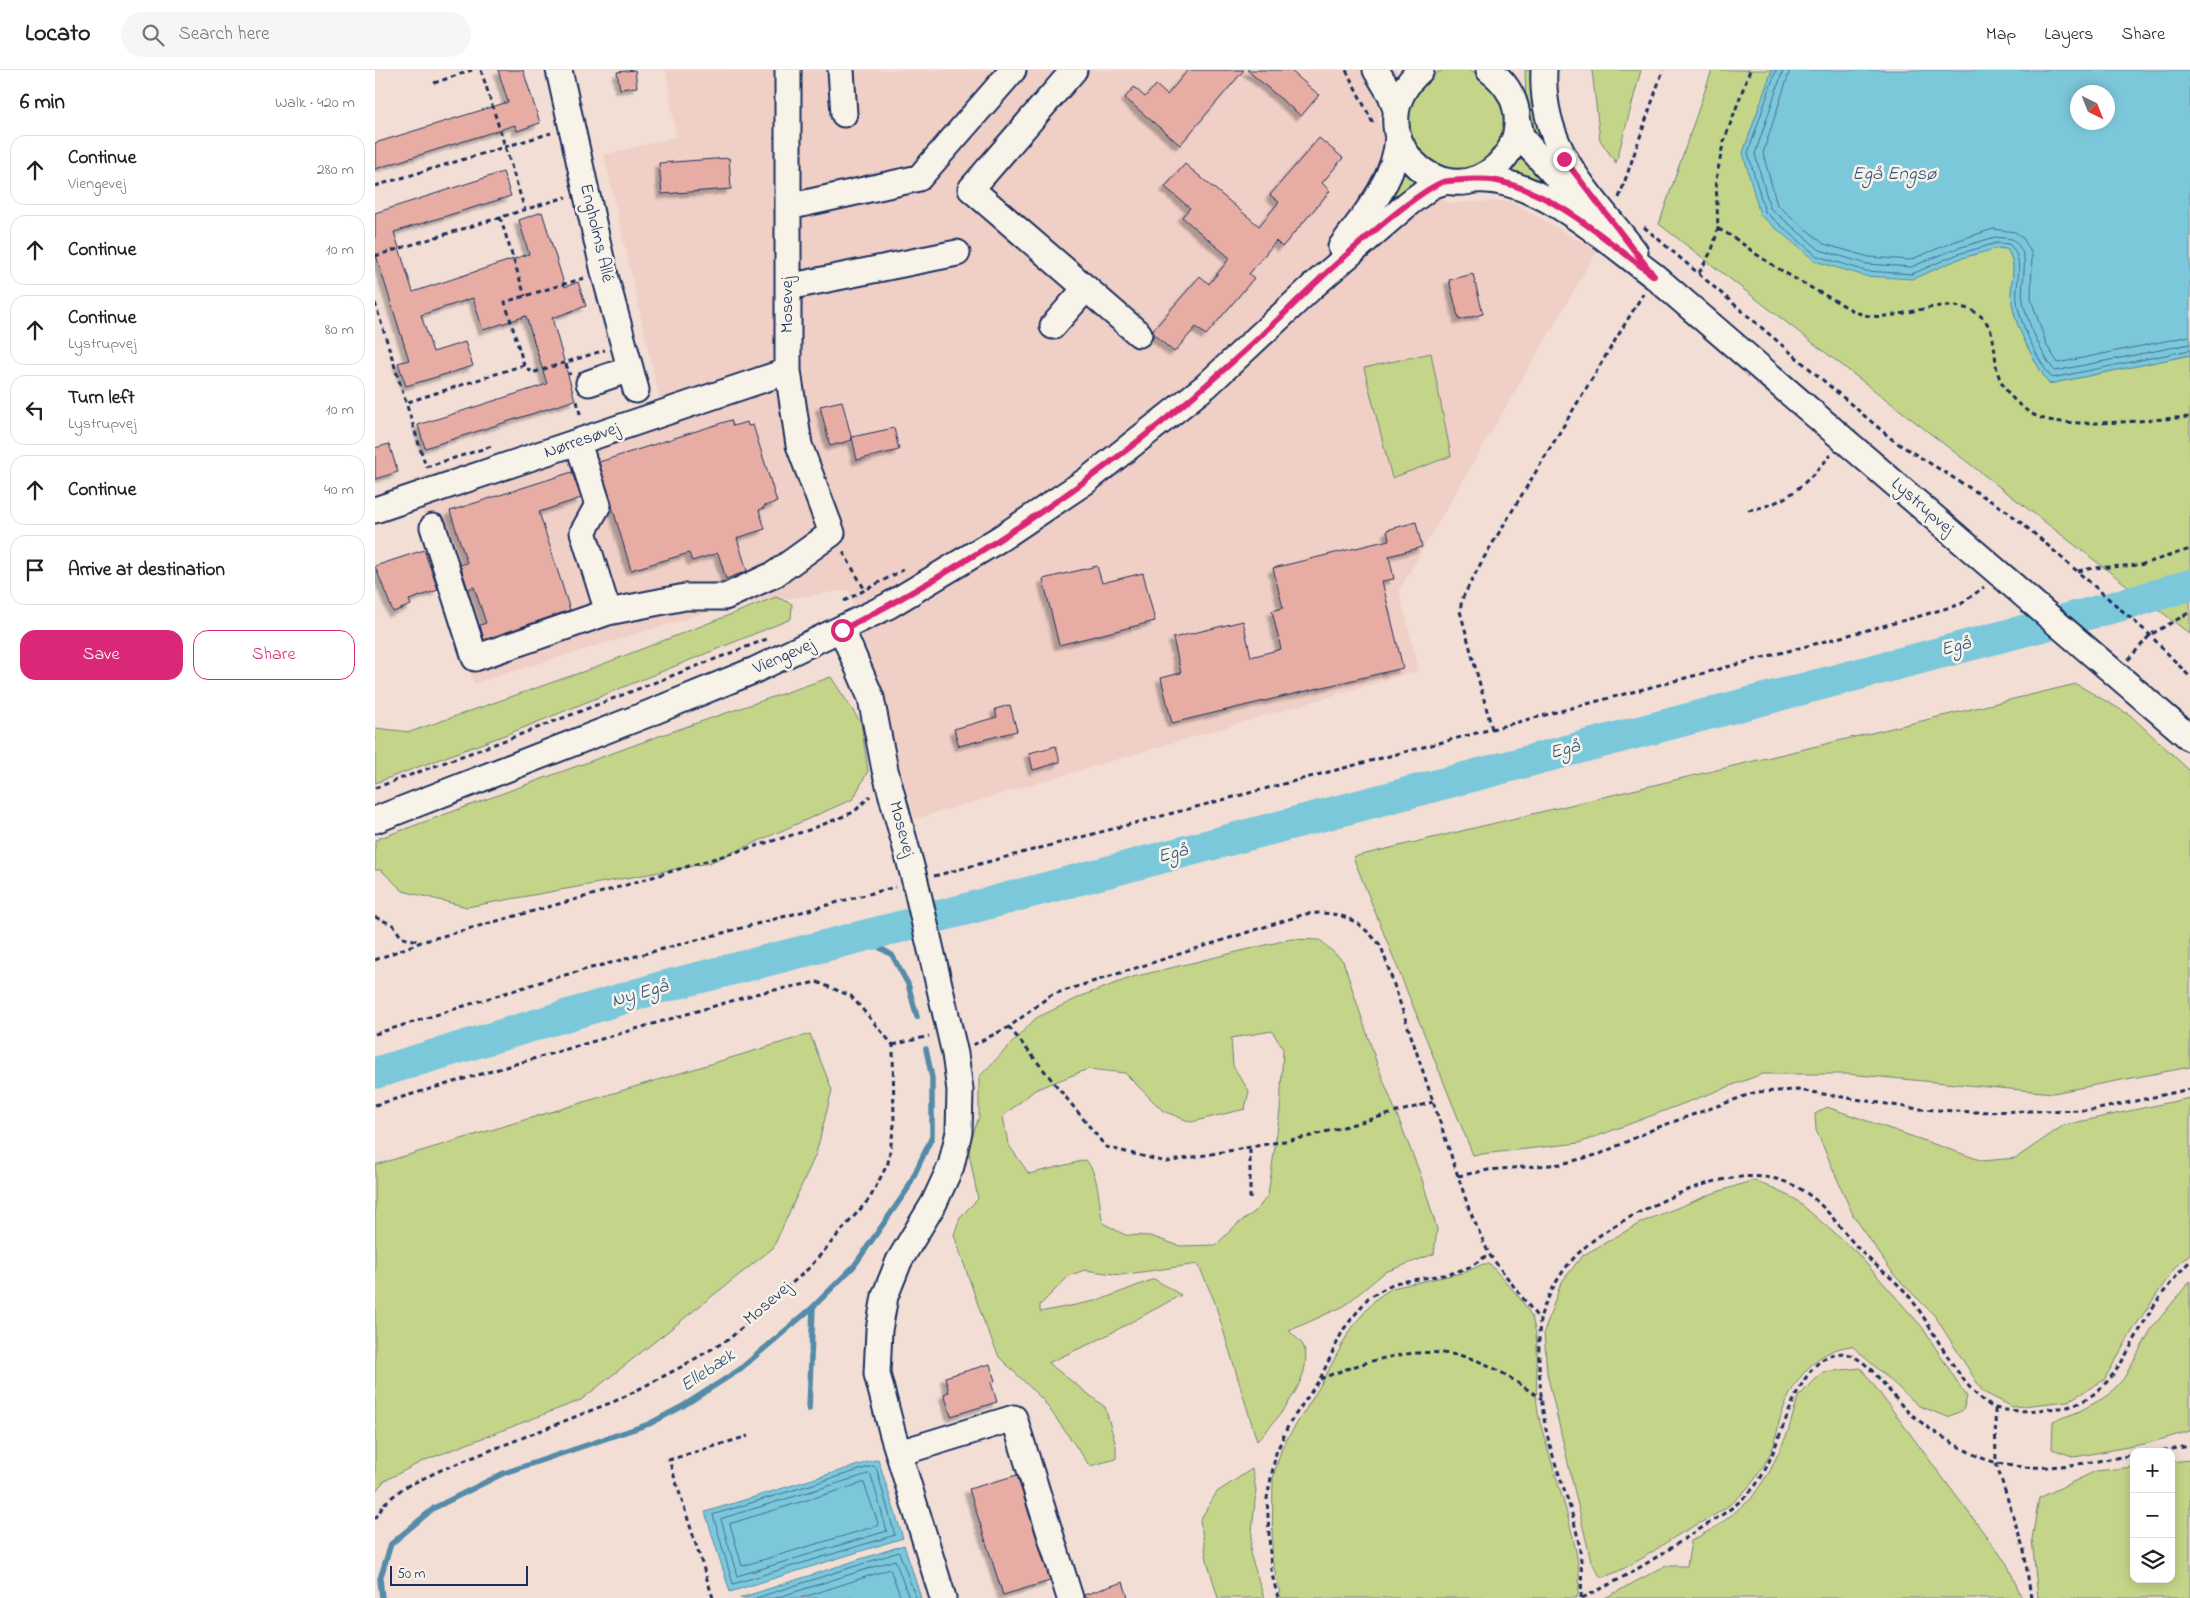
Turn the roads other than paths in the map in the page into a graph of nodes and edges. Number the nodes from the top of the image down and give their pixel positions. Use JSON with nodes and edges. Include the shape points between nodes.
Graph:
{"nodes":[{"id":1,"x":788,"y":70,"type":"edge"},
{"id":2,"x":841,"y":70,"type":"edge"},
{"id":3,"x":1013,"y":70,"type":"edge"},
{"id":4,"x":1074,"y":70,"type":"edge"},
{"id":5,"x":1376,"y":70,"type":"edge"},
{"id":6,"x":1421,"y":70,"type":"edge"},
{"id":7,"x":1489,"y":70,"type":"edge"},
{"id":8,"x":1517,"y":70,"type":"edge"},
{"id":9,"x":1544,"y":70,"type":"edge"},
{"id":10,"x":564,"y":71,"type":"edge"},
{"id":11,"x":1396,"y":110,"type":"junction"},
{"id":12,"x":1516,"y":112,"type":"junction"},
{"id":13,"x":844,"y":114,"type":"dead end"},
{"id":14,"x":1387,"y":134,"type":"junction"},
{"id":15,"x":1473,"y":180,"type":"junction"},
{"id":16,"x":1447,"y":181,"type":"junction"},
{"id":17,"x":788,"y":207,"type":"junction"},
{"id":18,"x":957,"y":253,"type":"dead end"},
{"id":19,"x":1636,"y":254,"type":"junction"},
{"id":20,"x":1654,"y":276,"type":"junction"},
{"id":21,"x":1313,"y":286,"type":"junction"},
{"id":22,"x":788,"y":287,"type":"junction"},
{"id":23,"x":1086,"y":288,"type":"junction"},
{"id":24,"x":1053,"y":326,"type":"dead end"},
{"id":25,"x":1139,"y":334,"type":"dead end"},
{"id":26,"x":788,"y":371,"type":"junction"},
{"id":27,"x":589,"y":383,"type":"dead end"},
{"id":28,"x":578,"y":443,"type":"junction"},
{"id":29,"x":375,"y":510,"type":"edge"},
{"id":30,"x":433,"y":527,"type":"dead end"},
{"id":31,"x":608,"y":612,"type":"junction"},
{"id":32,"x":842,"y":630,"type":"junction"},
{"id":33,"x":2190,"y":738,"type":"edge"},
{"id":34,"x":375,"y":820,"type":"edge"},
{"id":35,"x":899,"y":1453,"type":"junction"},
{"id":36,"x":943,"y":1598,"type":"edge"},
{"id":37,"x":1070,"y":1598,"type":"edge"}],
"edges":[{"from":1,"to":17,"type":"street","name":"Mosevej"},
{"from":2,"to":13,"type":"street"},
{"from":3,"to":17,"type":"street","via":[[919,178]]},
{"from":4,"to":23,"type":"street","via":[[971,189]]},
{"from":5,"to":11,"type":"street"},
{"from":6,"to":11,"type":"street","via":[[1402,91]]},
{"from":7,"to":12,"type":"street","name":"Lystrupvej","via":[[1505,85]]},
{"from":8,"to":12,"type":"street"},
{"from":9,"to":19,"type":"street","via":[[1546,113],[1559,152]]},
{"from":10,"to":27,"type":"street","name":"Engholms Allé","via":[[572,126],[604,272],[633,380]]},
{"from":11,"to":14,"type":"street"},
{"from":12,"to":15,"type":"street","via":[[1515,138],[1506,155],[1490,172]]},
{"from":12,"to":19,"type":"street","name":"Lystrupvej","via":[[1523,138],[1552,174]]},
{"from":14,"to":16,"type":"street","via":[[1417,167]]},
{"from":14,"to":21,"type":"street","name":"Viengevej","via":[[1393,165],[1386,182]]},
{"from":15,"to":16,"type":"street","name":"Lystrupvej"},
{"from":15,"to":20,"type":"street","name":"Lystrupvej","via":[[1505,183],[1535,194],[1582,223]]},
{"from":16,"to":21,"type":"street","name":"Viengevej","via":[[1433,185],[1409,203]]},
{"from":17,"to":22,"type":"street","name":"Mosevej"},
{"from":18,"to":22,"type":"street"},
{"from":19,"to":20,"type":"street","name":"Lystrupvej"},
{"from":20,"to":33,"type":"street","name":"Lystrupvej"},
{"from":21,"to":32,"type":"street","name":"Viengevej","via":[[1206,386],[1086,481],[1001,538]]},
{"from":22,"to":26,"type":"street","name":"Mosevej"},
{"from":23,"to":24,"type":"street"},
{"from":23,"to":25,"type":"street"},
{"from":26,"to":28,"type":"street","name":"Nørresøvej"},
{"from":26,"to":31,"type":"street","name":"Mosevej","via":[[799,445],[832,533],[775,574],[725,597],[685,597]]},
{"from":28,"to":29,"type":"street","name":"Nørresøvej"},
{"from":28,"to":31,"type":"street","via":[[598,505],[583,532]]},
{"from":30,"to":31,"type":"street","via":[[475,658]]},
{"from":32,"to":34,"type":"street","name":"Viengevej","via":[[645,715]]},
{"from":32,"to":35,"type":"street","name":"Mosevej","via":[[871,698],[885,770],[915,881],[952,1043],[960,1098],[959,1132],[951,1166],[934,1204],[899,1261],[885,1296],[879,1330],[877,1374]]},
{"from":35,"to":36,"type":"street","name":"Mosevej"},
{"from":35,"to":37,"type":"street","via":[[1014,1418]]}]}
